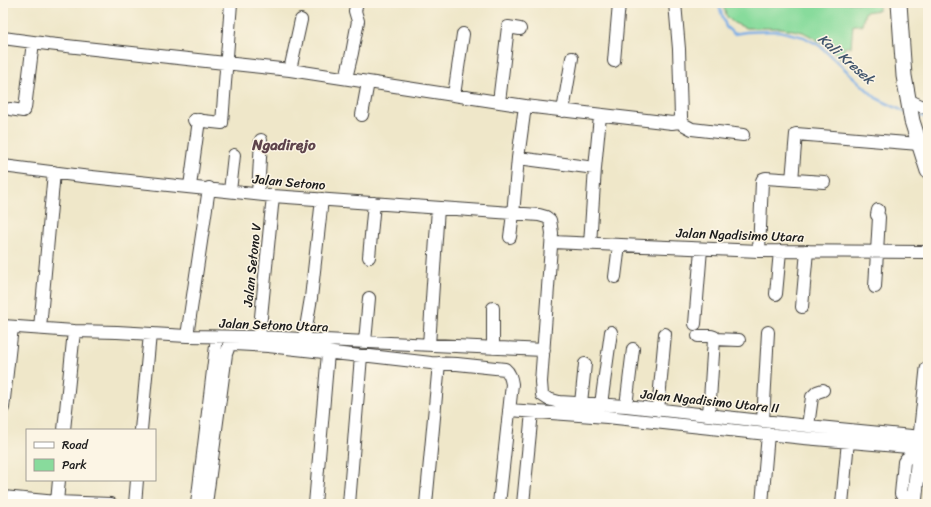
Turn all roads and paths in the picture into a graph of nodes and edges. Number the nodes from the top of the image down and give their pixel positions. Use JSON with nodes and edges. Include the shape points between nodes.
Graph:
{"nodes":[{"id":1,"x":231,"y":3,"type":"edge"},
{"id":2,"x":357,"y":3,"type":"edge"},
{"id":3,"x":619,"y":3,"type":"edge"},
{"id":4,"x":675,"y":3,"type":"edge"},
{"id":5,"x":899,"y":3,"type":"edge"},
{"id":6,"x":301,"y":20,"type":"dead end"},
{"id":7,"x":520,"y":29,"type":"dead end"},
{"id":8,"x":462,"y":34,"type":"dead end"},
{"id":9,"x":3,"y":38,"type":"edge"},
{"id":10,"x":33,"y":42,"type":"junction"},
{"id":11,"x":572,"y":58,"type":"dead end"},
{"id":12,"x":614,"y":61,"type":"dead end"},
{"id":13,"x":227,"y":63,"type":"junction"},
{"id":14,"x":290,"y":70,"type":"junction"},
{"id":15,"x":346,"y":78,"type":"junction"},
{"id":16,"x":368,"y":82,"type":"junction"},
{"id":17,"x":454,"y":95,"type":"junction"},
{"id":18,"x":500,"y":102,"type":"junction"},
{"id":19,"x":908,"y":102,"type":"junction"},
{"id":20,"x":525,"y":106,"type":"junction"},
{"id":21,"x":928,"y":107,"type":"edge"},
{"id":22,"x":10,"y":109,"type":"dead end"},
{"id":23,"x":563,"y":111,"type":"junction"},
{"id":24,"x":362,"y":115,"type":"dead end"},
{"id":25,"x":600,"y":116,"type":"junction"},
{"id":26,"x":679,"y":122,"type":"junction"},
{"id":27,"x":743,"y":135,"type":"dead end"},
{"id":28,"x":261,"y":140,"type":"dead end"},
{"id":29,"x":919,"y":144,"type":"junction"},
{"id":30,"x":234,"y":155,"type":"dead end"},
{"id":31,"x":518,"y":158,"type":"junction"},
{"id":32,"x":3,"y":166,"type":"edge"},
{"id":33,"x":595,"y":168,"type":"junction"},
{"id":34,"x":928,"y":171,"type":"edge"},
{"id":35,"x":54,"y":172,"type":"junction"},
{"id":36,"x":792,"y":180,"type":"junction"},
{"id":37,"x":824,"y":182,"type":"dead end"},
{"id":38,"x":190,"y":186,"type":"junction"},
{"id":39,"x":209,"y":188,"type":"junction"},
{"id":40,"x":230,"y":191,"type":"junction"},
{"id":41,"x":258,"y":194,"type":"junction"},
{"id":42,"x":273,"y":196,"type":"junction"},
{"id":43,"x":322,"y":199,"type":"junction"},
{"id":44,"x":374,"y":203,"type":"junction"},
{"id":45,"x":438,"y":208,"type":"junction"},
{"id":46,"x":878,"y":210,"type":"dead end"},
{"id":47,"x":513,"y":214,"type":"junction"},
{"id":48,"x":510,"y":237,"type":"dead end"},
{"id":49,"x":552,"y":242,"type":"junction"},
{"id":50,"x":590,"y":244,"type":"junction"},
{"id":51,"x":619,"y":245,"type":"junction"},
{"id":52,"x":701,"y":249,"type":"junction"},
{"id":53,"x":759,"y":251,"type":"junction"},
{"id":54,"x":780,"y":251,"type":"junction"},
{"id":55,"x":807,"y":251,"type":"junction"},
{"id":56,"x":877,"y":252,"type":"junction"},
{"id":57,"x":928,"y":252,"type":"edge"},
{"id":58,"x":369,"y":257,"type":"dead end"},
{"id":59,"x":615,"y":277,"type":"dead end"},
{"id":60,"x":875,"y":287,"type":"dead end"},
{"id":61,"x":776,"y":294,"type":"dead end"},
{"id":62,"x":369,"y":298,"type":"dead end"},
{"id":63,"x":802,"y":307,"type":"dead end"},
{"id":64,"x":493,"y":308,"type":"dead end"},
{"id":65,"x":7,"y":327,"type":"edge"},
{"id":66,"x":40,"y":328,"type":"junction"},
{"id":67,"x":74,"y":331,"type":"junction"},
{"id":68,"x":610,"y":332,"type":"dead end"},
{"id":69,"x":768,"y":332,"type":"dead end"},
{"id":70,"x":150,"y":334,"type":"junction"},
{"id":71,"x":665,"y":334,"type":"dead end"},
{"id":72,"x":713,"y":334,"type":"junction"},
{"id":73,"x":187,"y":336,"type":"junction"},
{"id":74,"x":216,"y":337,"type":"junction"},
{"id":75,"x":259,"y":337,"type":"junction"},
{"id":76,"x":304,"y":340,"type":"junction"},
{"id":77,"x":739,"y":340,"type":"dead end"},
{"id":78,"x":365,"y":342,"type":"junction"},
{"id":79,"x":429,"y":345,"type":"junction"},
{"id":80,"x":493,"y":348,"type":"junction"},
{"id":81,"x":633,"y":349,"type":"dead end"},
{"id":82,"x":544,"y":350,"type":"junction"},
{"id":83,"x":328,"y":353,"type":"junction"},
{"id":84,"x":361,"y":356,"type":"junction"},
{"id":85,"x":439,"y":363,"type":"junction"},
{"id":86,"x":585,"y":364,"type":"dead end"},
{"id":87,"x":928,"y":369,"type":"edge"},
{"id":88,"x":823,"y":390,"type":"dead end"},
{"id":89,"x":581,"y":403,"type":"junction"},
{"id":90,"x":601,"y":404,"type":"junction"},
{"id":91,"x":626,"y":406,"type":"junction"},
{"id":92,"x":3,"y":408,"type":"edge"},
{"id":93,"x":509,"y":410,"type":"junction"},
{"id":94,"x":658,"y":410,"type":"junction"},
{"id":95,"x":532,"y":412,"type":"junction"},
{"id":96,"x":709,"y":415,"type":"junction"},
{"id":97,"x":763,"y":421,"type":"junction"},
{"id":98,"x":808,"y":426,"type":"junction"},
{"id":99,"x":64,"y":429,"type":"edge"},
{"id":100,"x":141,"y":429,"type":"edge"},
{"id":101,"x":768,"y":434,"type":"junction"},
{"id":102,"x":848,"y":441,"type":"junction"},
{"id":103,"x":920,"y":447,"type":"junction"},
{"id":104,"x":59,"y":481,"type":"edge"},
{"id":105,"x":137,"y":481,"type":"edge"},
{"id":106,"x":3,"y":497,"type":"edge"},
{"id":107,"x":911,"y":501,"type":"edge"},
{"id":108,"x":52,"y":502,"type":"edge"},
{"id":109,"x":111,"y":504,"type":"edge"},
{"id":110,"x":135,"y":504,"type":"edge"},
{"id":111,"x":197,"y":504,"type":"edge"},
{"id":112,"x":206,"y":504,"type":"edge"},
{"id":113,"x":315,"y":504,"type":"edge"},
{"id":114,"x":349,"y":504,"type":"edge"},
{"id":115,"x":426,"y":504,"type":"edge"},
{"id":116,"x":500,"y":504,"type":"edge"},
{"id":117,"x":524,"y":504,"type":"edge"},
{"id":118,"x":762,"y":504,"type":"edge"},
{"id":119,"x":842,"y":504,"type":"edge"}],
"edges":[{"from":1,"to":13,"type":"street"},
{"from":2,"to":15,"type":"street","via":[[355,11],[358,21]]},
{"from":3,"to":12,"type":"street"},
{"from":4,"to":26,"type":"street","via":[[681,108]]},
{"from":5,"to":19,"type":"main road"},
{"from":6,"to":14,"type":"street"},
{"from":7,"to":18,"type":"street","via":[[508,27]]},
{"from":8,"to":17,"type":"street"},
{"from":9,"to":10,"type":"street"},
{"from":10,"to":13,"type":"street"},
{"from":10,"to":22,"type":"street","via":[[26,108],[23,111]]},
{"from":11,"to":23,"type":"street"},
{"from":13,"to":14,"type":"street"},
{"from":13,"to":38,"type":"street","via":[[227,123],[196,120]]},
{"from":14,"to":15,"type":"street"},
{"from":15,"to":16,"type":"street"},
{"from":16,"to":17,"type":"street"},
{"from":16,"to":24,"type":"street"},
{"from":17,"to":18,"type":"street"},
{"from":18,"to":20,"type":"street"},
{"from":19,"to":21,"type":"street"},
{"from":19,"to":29,"type":"main road"},
{"from":20,"to":23,"type":"street"},
{"from":20,"to":31,"type":"street"},
{"from":23,"to":25,"type":"street"},
{"from":25,"to":26,"type":"street","via":[[672,124]]},
{"from":25,"to":33,"type":"street"},
{"from":26,"to":27,"type":"street","via":[[692,129]]},
{"from":28,"to":41,"type":"street"},
{"from":29,"to":34,"type":"main road"},
{"from":29,"to":36,"type":"street","via":[[796,134]]},
{"from":30,"to":40,"type":"street"},
{"from":31,"to":33,"type":"street"},
{"from":31,"to":47,"type":"street"},
{"from":32,"to":35,"type":"street","name":"Jalan Setono"},
{"from":33,"to":50,"type":"street"},
{"from":35,"to":38,"type":"street","name":"Jalan Setono"},
{"from":35,"to":66,"type":"street"},
{"from":36,"to":37,"type":"street"},
{"from":36,"to":53,"type":"street","via":[[766,178],[762,181]]},
{"from":38,"to":39,"type":"street","name":"Jalan Setono"},
{"from":39,"to":40,"type":"street","name":"Jalan Setono"},
{"from":39,"to":73,"type":"street"},
{"from":40,"to":41,"type":"street","name":"Jalan Setono"},
{"from":41,"to":42,"type":"street","name":"Jalan Setono"},
{"from":42,"to":43,"type":"street","name":"Jalan Setono"},
{"from":42,"to":75,"type":"street","name":"Jalan Setono V"},
{"from":43,"to":44,"type":"street","name":"Jalan Setono"},
{"from":43,"to":76,"type":"street"},
{"from":44,"to":45,"type":"street","name":"Jalan Setono"},
{"from":44,"to":58,"type":"street"},
{"from":45,"to":47,"type":"street","name":"Jalan Setono"},
{"from":45,"to":79,"type":"street"},
{"from":46,"to":56,"type":"street"},
{"from":47,"to":48,"type":"street"},
{"from":47,"to":49,"type":"street","name":"Jalan Setono","via":[[546,217],[550,220]]},
{"from":49,"to":50,"type":"street","name":"Jalan Ngadisimo Utara"},
{"from":49,"to":82,"type":"street","name":"Jalan Setono"},
{"from":50,"to":51,"type":"street","name":"Jalan Ngadisimo Utara"},
{"from":51,"to":52,"type":"street","name":"Jalan Ngadisimo Utara"},
{"from":51,"to":59,"type":"street"},
{"from":52,"to":53,"type":"street","name":"Jalan Ngadisimo Utara"},
{"from":52,"to":72,"type":"street","via":[[696,330]]},
{"from":53,"to":54,"type":"street","name":"Jalan Ngadisimo Utara"},
{"from":54,"to":55,"type":"street","name":"Jalan Ngadisimo Utara"},
{"from":54,"to":61,"type":"street"},
{"from":55,"to":56,"type":"street","name":"Jalan Ngadisimo Utara"},
{"from":55,"to":63,"type":"street"},
{"from":56,"to":57,"type":"street","name":"Jalan Ngadisimo Utara"},
{"from":56,"to":60,"type":"street"},
{"from":62,"to":78,"type":"street"},
{"from":64,"to":80,"type":"street"},
{"from":65,"to":66,"type":"street","name":"Jalan Setono Utara"},
{"from":65,"to":92,"type":"street"},
{"from":66,"to":67,"type":"street","name":"Jalan Setono Utara"},
{"from":67,"to":70,"type":"street","name":"Jalan Setono Utara"},
{"from":67,"to":99,"type":"street"},
{"from":68,"to":90,"type":"street"},
{"from":69,"to":97,"type":"street"},
{"from":70,"to":73,"type":"street","name":"Jalan Setono Utara"},
{"from":70,"to":100,"type":"street"},
{"from":71,"to":94,"type":"street"},
{"from":72,"to":77,"type":"street"},
{"from":72,"to":96,"type":"street"},
{"from":73,"to":74,"type":"street","name":"Jalan Setono Utara"},
{"from":74,"to":75,"type":"street","name":"Jalan Setono Utara"},
{"from":74,"to":111,"type":"street"},
{"from":75,"to":76,"type":"street","name":"Jalan Setono Utara"},
{"from":76,"to":78,"type":"street","name":"Jalan Setono Utara"},
{"from":78,"to":79,"type":"street","name":"Jalan Setono Utara"},
{"from":79,"to":80,"type":"street","name":"Jalan Setono Utara"},
{"from":80,"to":82,"type":"street","name":"Jalan Setono Utara"},
{"from":81,"to":91,"type":"street"},
{"from":82,"to":89,"type":"street","name":"Jalan Ngadisimo Utara II","via":[[542,395],[559,402]]},
{"from":83,"to":84,"type":"street"},
{"from":83,"to":112,"type":"street","via":[[268,346],[229,346]]},
{"from":83,"to":113,"type":"street"},
{"from":84,"to":85,"type":"street"},
{"from":84,"to":114,"type":"street"},
{"from":85,"to":93,"type":"street","via":[[505,369],[509,372],[512,384]]},
{"from":85,"to":115,"type":"street"},
{"from":86,"to":89,"type":"street"},
{"from":87,"to":103,"type":"main road"},
{"from":88,"to":98,"type":"street","via":[[812,397]]},
{"from":89,"to":90,"type":"street","name":"Jalan Ngadisimo Utara II"},
{"from":90,"to":91,"type":"street","name":"Jalan Ngadisimo Utara II"},
{"from":91,"to":94,"type":"street","name":"Jalan Ngadisimo Utara II"},
{"from":93,"to":95,"type":"street"},
{"from":93,"to":116,"type":"street"},
{"from":94,"to":96,"type":"street","name":"Jalan Ngadisimo Utara II"},
{"from":95,"to":101,"type":"street"},
{"from":95,"to":117,"type":"street"},
{"from":96,"to":97,"type":"street","name":"Jalan Ngadisimo Utara II"},
{"from":97,"to":98,"type":"street","name":"Jalan Ngadisimo Utara II"},
{"from":98,"to":103,"type":"street","name":"Jalan Ngadisimo Utara II"},
{"from":101,"to":102,"type":"street"},
{"from":101,"to":118,"type":"street"},
{"from":102,"to":103,"type":"street"},
{"from":102,"to":119,"type":"street"},
{"from":103,"to":107,"type":"main road"},
{"from":104,"to":108,"type":"street"},
{"from":105,"to":110,"type":"street"},
{"from":106,"to":108,"type":"street"},
{"from":108,"to":109,"type":"street"}]}
